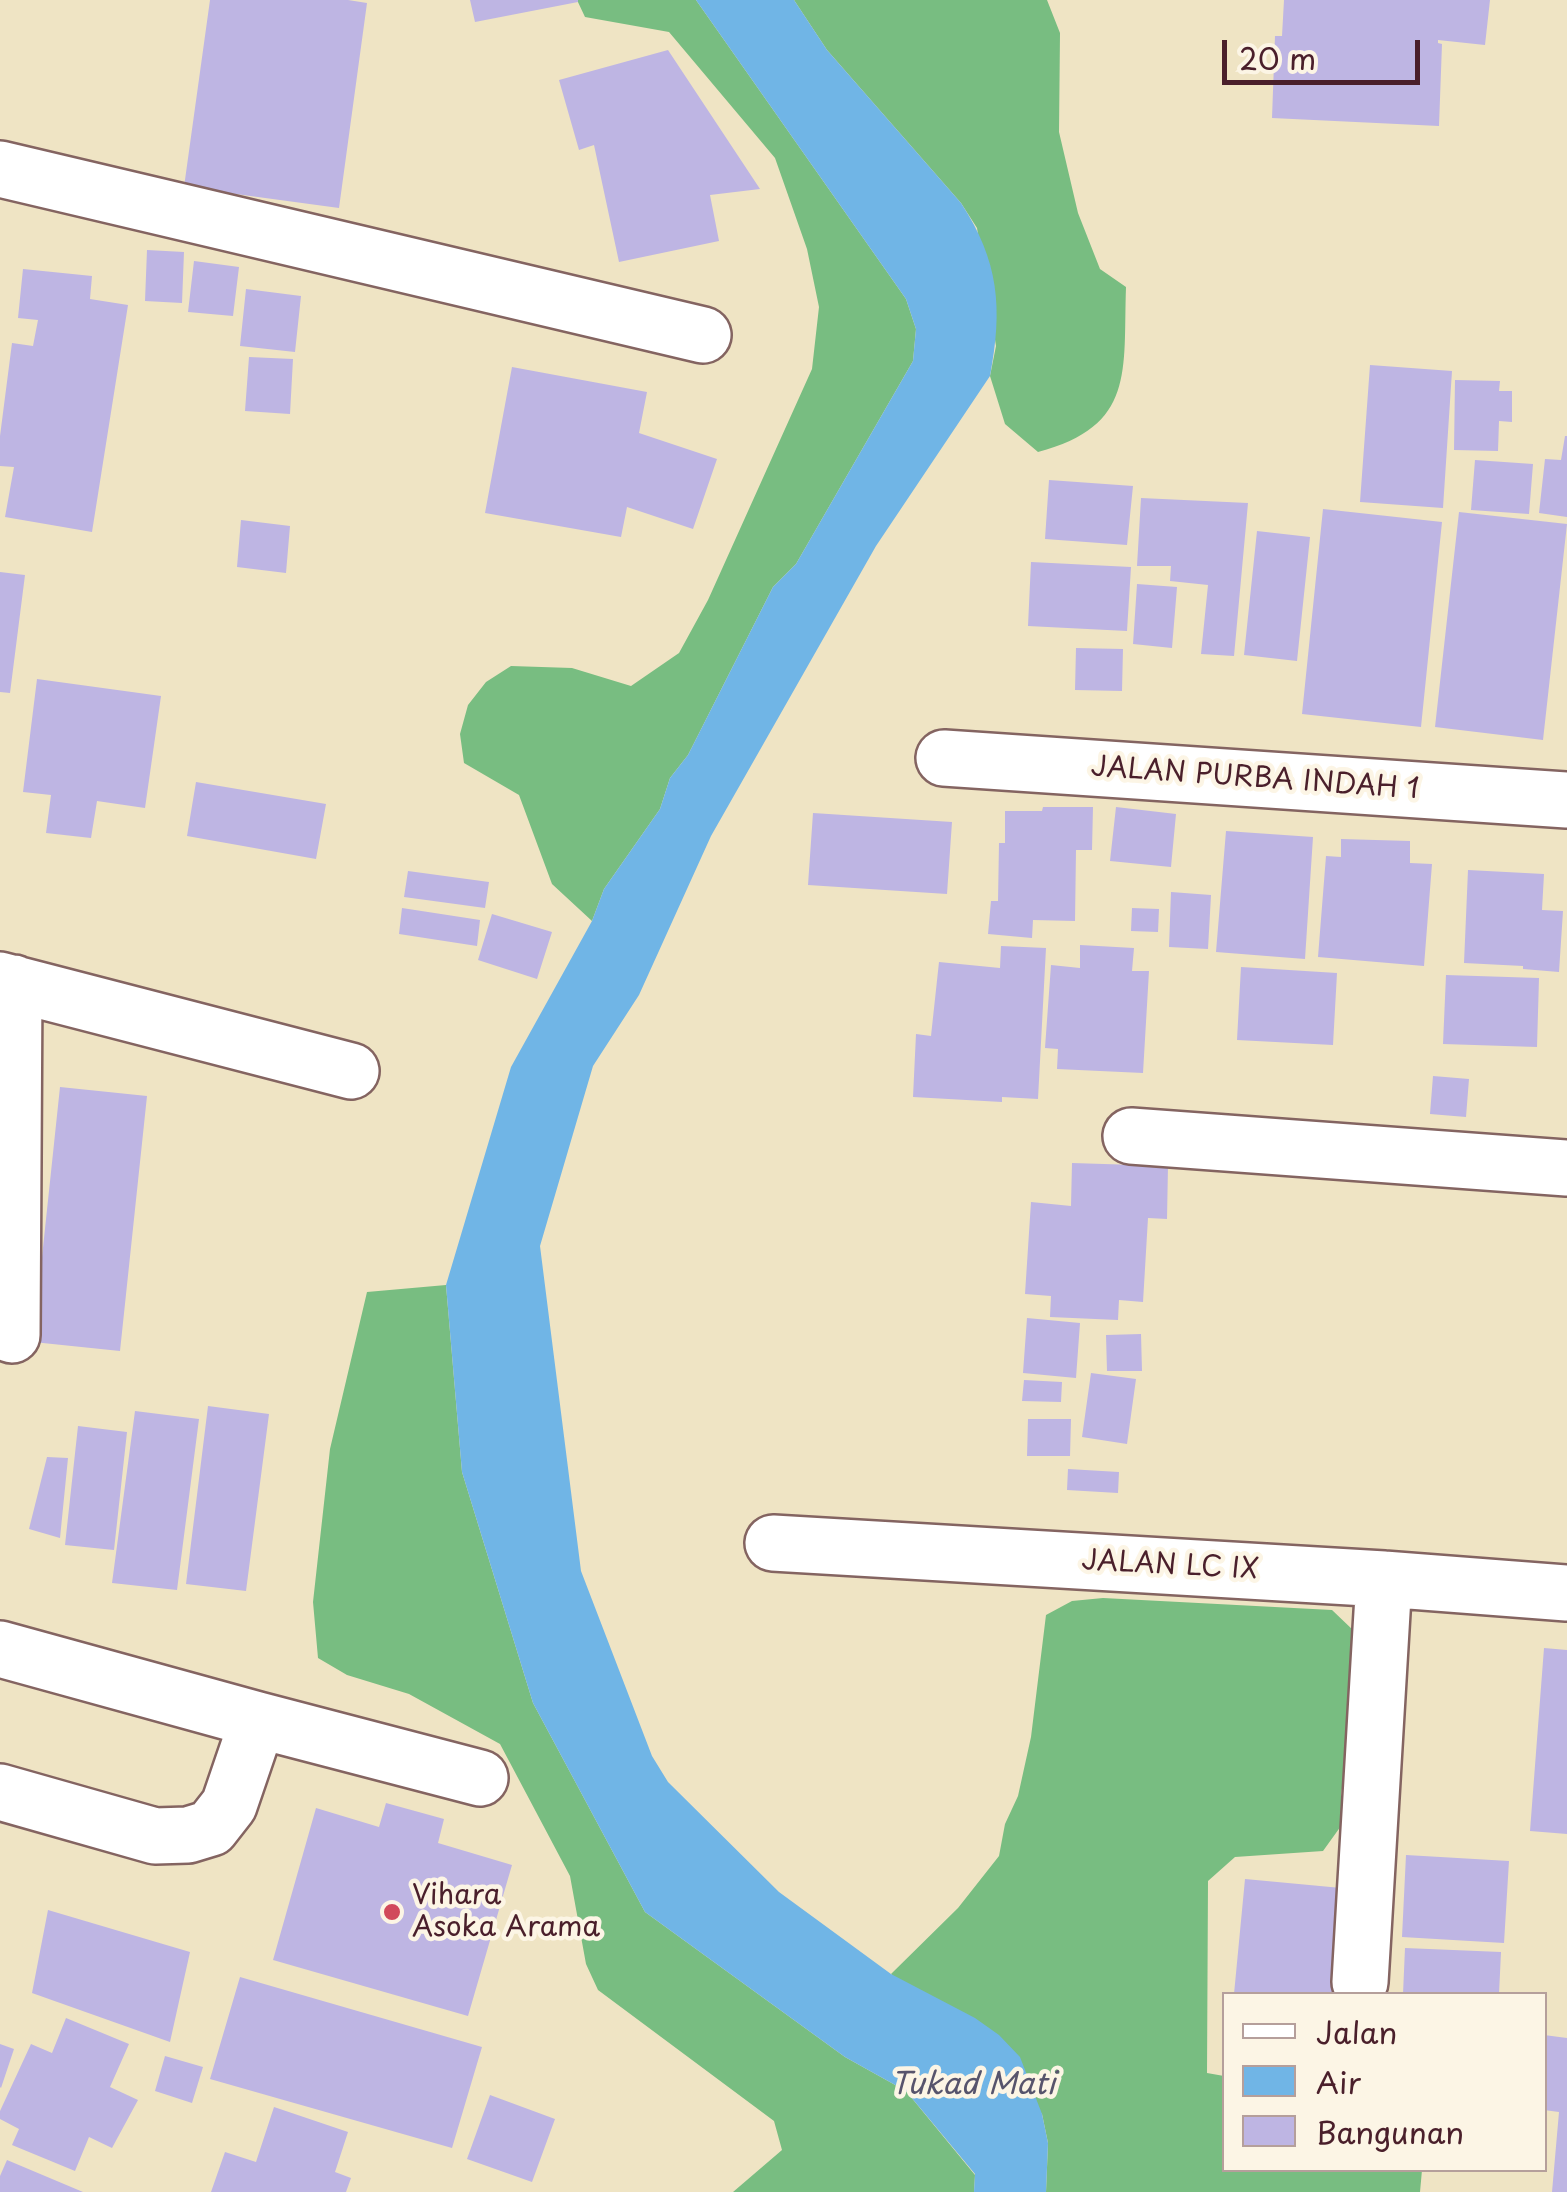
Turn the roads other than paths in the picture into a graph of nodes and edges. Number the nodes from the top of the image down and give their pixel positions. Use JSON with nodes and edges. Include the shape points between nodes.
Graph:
{"nodes":[{"id":1,"x":0,"y":169,"type":"edge"},
{"id":2,"x":704,"y":335,"type":"dead end"},
{"id":3,"x":944,"y":758,"type":"dead end"},
{"id":4,"x":1567,"y":800,"type":"edge"},
{"id":5,"x":7,"y":982,"type":"edge"},
{"id":6,"x":351,"y":1071,"type":"dead end"},
{"id":7,"x":1131,"y":1136,"type":"dead end"},
{"id":8,"x":1565,"y":1156,"type":"edge"},
{"id":9,"x":12,"y":1335,"type":"dead end"},
{"id":10,"x":774,"y":1542,"type":"dead end"},
{"id":11,"x":1384,"y":1579,"type":"junction"},
{"id":12,"x":1567,"y":1593,"type":"edge"},
{"id":13,"x":0,"y":1648,"type":"edge"},
{"id":14,"x":258,"y":1720,"type":"junction"},
{"id":15,"x":480,"y":1778,"type":"dead end"},
{"id":16,"x":0,"y":1792,"type":"edge"},
{"id":17,"x":1360,"y":1982,"type":"dead end"}],
"edges":[{"from":1,"to":2,"type":"street"},
{"from":3,"to":4,"type":"street","name":"JALAN PURBA INDAH 1"},
{"from":5,"to":6,"type":"street"},
{"from":5,"to":9,"type":"street"},
{"from":7,"to":8,"type":"street"},
{"from":10,"to":11,"type":"street","name":"JALAN LC IX"},
{"from":11,"to":12,"type":"street","name":"JALAN LC IX"},
{"from":11,"to":17,"type":"street"},
{"from":13,"to":14,"type":"street"},
{"from":14,"to":15,"type":"street"},
{"from":14,"to":16,"type":"street","via":[[229,1805],[200,1832],[155,1836]]}]}
